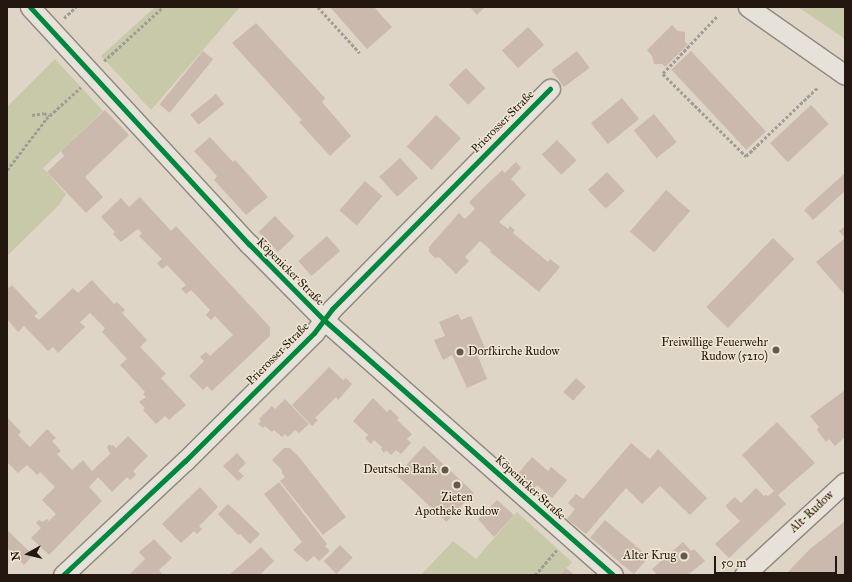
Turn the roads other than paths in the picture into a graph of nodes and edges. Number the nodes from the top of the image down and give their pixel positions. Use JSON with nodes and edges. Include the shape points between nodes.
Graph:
{"nodes":[{"id":1,"x":30,"y":7,"type":"edge"},
{"id":2,"x":748,"y":7,"type":"edge"},
{"id":3,"x":845,"y":75,"type":"edge"},
{"id":4,"x":550,"y":89,"type":"dead end"},
{"id":5,"x":324,"y":320,"type":"junction"},
{"id":6,"x":845,"y":482,"type":"edge"},
{"id":7,"x":63,"y":575,"type":"edge"},
{"id":8,"x":612,"y":575,"type":"edge"},
{"id":9,"x":744,"y":575,"type":"edge"}],
"edges":[{"from":1,"to":5,"type":"street","name":"Köpenicker Straße","via":[[248,244]]},
{"from":2,"to":3,"type":"street"},
{"from":4,"to":5,"type":"street","name":"Prierosser Straße"},
{"from":5,"to":7,"type":"street","name":"Prierosser Straße","via":[[314,333],[185,461]]},
{"from":5,"to":8,"type":"street","name":"Köpenicker Straße"},
{"from":6,"to":9,"type":"street","name":"Alt-Rudow"}]}
